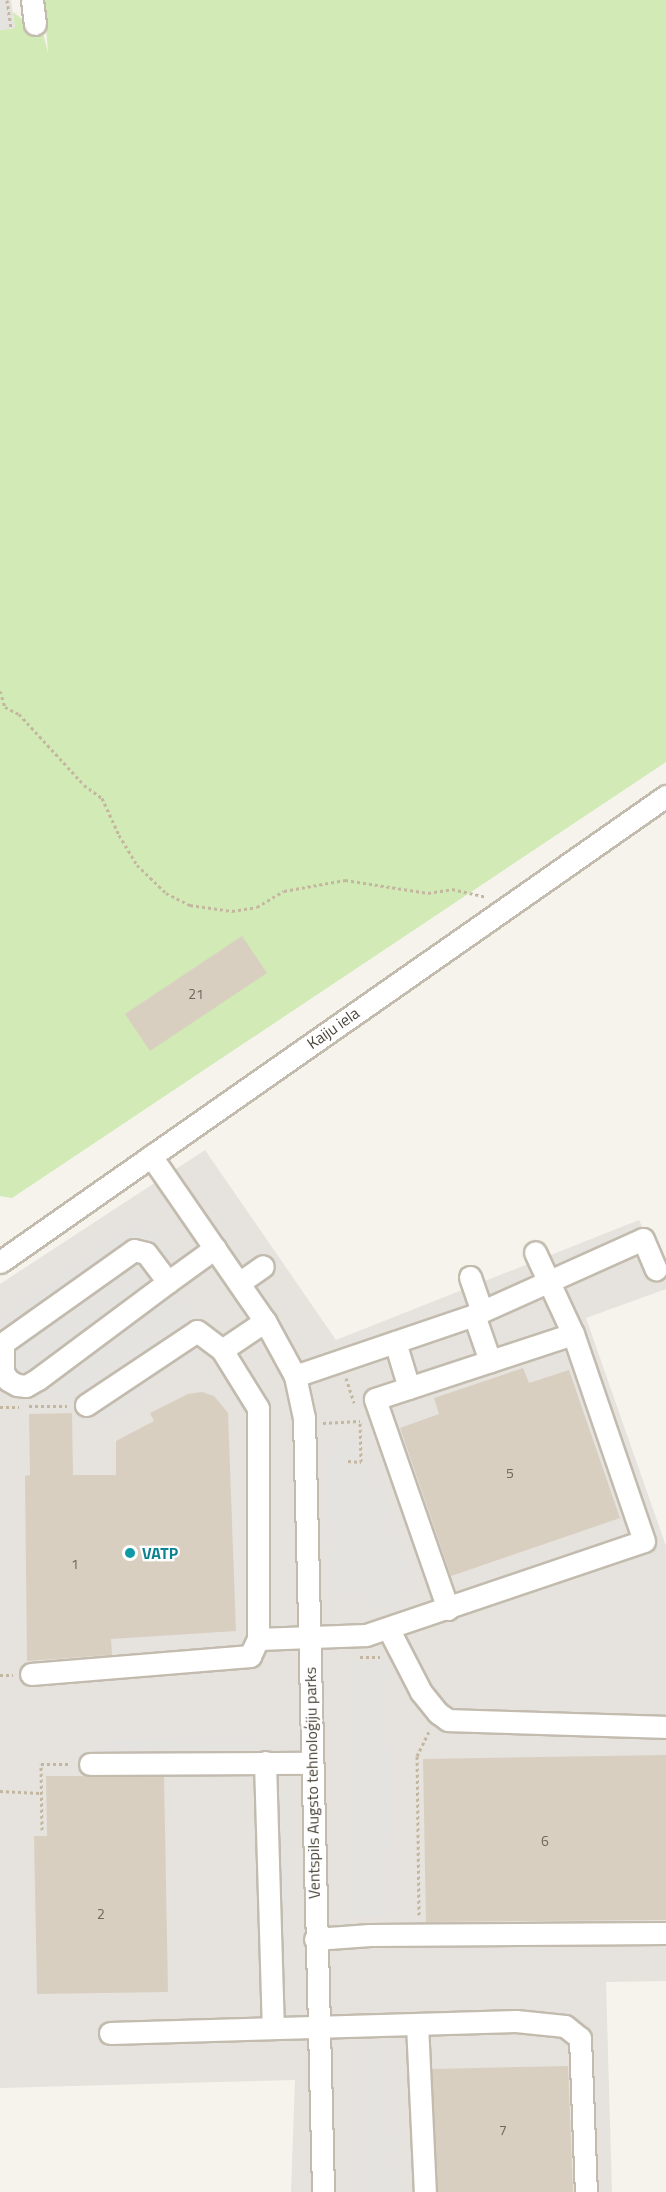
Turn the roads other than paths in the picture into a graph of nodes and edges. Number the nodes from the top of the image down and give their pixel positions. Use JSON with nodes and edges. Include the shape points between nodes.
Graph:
{"nodes":[{"id":1,"x":32,"y":0,"type":"edge"},
{"id":2,"x":35,"y":24,"type":"dead end"},
{"id":3,"x":666,"y":796,"type":"edge"},
{"id":4,"x":151,"y":1156,"type":"junction"},
{"id":5,"x":215,"y":1248,"type":"junction"},
{"id":6,"x":535,"y":1252,"type":"dead end"},
{"id":7,"x":0,"y":1262,"type":"edge"},
{"id":8,"x":263,"y":1266,"type":"dead end"},
{"id":9,"x":656,"y":1269,"type":"dead end"},
{"id":10,"x":470,"y":1277,"type":"dead end"},
{"id":11,"x":168,"y":1282,"type":"junction"},
{"id":12,"x":549,"y":1282,"type":"junction"},
{"id":13,"x":239,"y":1283,"type":"junction"},
{"id":14,"x":478,"y":1313,"type":"junction"},
{"id":15,"x":265,"y":1321,"type":"junction"},
{"id":16,"x":573,"y":1334,"type":"junction"},
{"id":17,"x":395,"y":1342,"type":"junction"},
{"id":18,"x":222,"y":1350,"type":"junction"},
{"id":19,"x":490,"y":1361,"type":"junction"},
{"id":20,"x":296,"y":1376,"type":"junction"},
{"id":21,"x":409,"y":1388,"type":"junction"},
{"id":22,"x":86,"y":1405,"type":"road end"},
{"id":23,"x":448,"y":1609,"type":"junction"},
{"id":24,"x":388,"y":1628,"type":"junction"},
{"id":25,"x":258,"y":1639,"type":"junction"},
{"id":26,"x":309,"y":1639,"type":"junction"},
{"id":27,"x":31,"y":1674,"type":"dead end"},
{"id":28,"x":666,"y":1727,"type":"edge"},
{"id":29,"x":265,"y":1762,"type":"junction"},
{"id":30,"x":311,"y":1763,"type":"junction"},
{"id":31,"x":90,"y":1764,"type":"road end"},
{"id":32,"x":666,"y":1933,"type":"edge"},
{"id":33,"x":315,"y":1939,"type":"junction"},
{"id":34,"x":417,"y":2024,"type":"junction"},
{"id":35,"x":318,"y":2027,"type":"junction"},
{"id":36,"x":273,"y":2028,"type":"junction"},
{"id":37,"x":110,"y":2033,"type":"dead end"},
{"id":38,"x":323,"y":2192,"type":"edge"},
{"id":39,"x":424,"y":2192,"type":"edge"},
{"id":40,"x":586,"y":2192,"type":"edge"}],
"edges":[{"from":1,"to":2,"type":"street"},
{"from":3,"to":4,"type":"street","name":"Kaiju iela"},
{"from":4,"to":5,"type":"street","name":"Ventspils Augsto tehnoloģiju parks"},
{"from":4,"to":7,"type":"street","name":"Kaiju iela"},
{"from":5,"to":11,"type":"street"},
{"from":5,"to":13,"type":"street","name":"Ventspils Augsto tehnoloģiju parks"},
{"from":6,"to":12,"type":"street"},
{"from":8,"to":13,"type":"street"},
{"from":9,"to":12,"type":"street","via":[[643,1239]]},
{"from":10,"to":14,"type":"street"},
{"from":11,"to":11,"type":"street","via":[[146,1253],[134,1250],[3,1343],[3,1372],[8,1380],[26,1386]]},
{"from":12,"to":14,"type":"street"},
{"from":12,"to":16,"type":"street"},
{"from":13,"to":15,"type":"street","name":"Ventspils Augsto tehnoloģiju parks"},
{"from":14,"to":17,"type":"street"},
{"from":14,"to":19,"type":"street"},
{"from":15,"to":18,"type":"street"},
{"from":15,"to":20,"type":"street","name":"Ventspils Augsto tehnoloģiju parks"},
{"from":16,"to":19,"type":"street"},
{"from":16,"to":23,"type":"street","via":[[644,1541]]},
{"from":17,"to":20,"type":"street"},
{"from":17,"to":21,"type":"street"},
{"from":18,"to":22,"type":"street","via":[[197,1331]]},
{"from":18,"to":25,"type":"street","via":[[258,1408]]},
{"from":19,"to":21,"type":"street"},
{"from":20,"to":26,"type":"street","name":"Ventspils Augsto tehnoloģiju parks","via":[[304,1418]]},
{"from":21,"to":23,"type":"street","via":[[375,1399]]},
{"from":23,"to":24,"type":"street"},
{"from":24,"to":26,"type":"street","via":[[366,1635]]},
{"from":24,"to":28,"type":"street","via":[[421,1692],[448,1720]]},
{"from":25,"to":26,"type":"street"},
{"from":25,"to":27,"type":"street","via":[[250,1656]]},
{"from":26,"to":30,"type":"street","name":"Ventspils Augsto tehnoloģiju parks"},
{"from":29,"to":30,"type":"street"},
{"from":29,"to":31,"type":"street"},
{"from":29,"to":36,"type":"street"},
{"from":30,"to":33,"type":"street","name":"Ventspils Augsto tehnoloģiju parks"},
{"from":32,"to":33,"type":"street","via":[[370,1935]]},
{"from":33,"to":35,"type":"street","name":"Ventspils Augsto tehnoloģiju parks"},
{"from":34,"to":35,"type":"street"},
{"from":34,"to":39,"type":"street"},
{"from":34,"to":40,"type":"street","via":[[516,2021],[565,2026],[580,2038]]},
{"from":35,"to":36,"type":"street"},
{"from":35,"to":38,"type":"street","name":"Ventspils Augsto tehnoloģiju parks"},
{"from":36,"to":37,"type":"street"}]}
